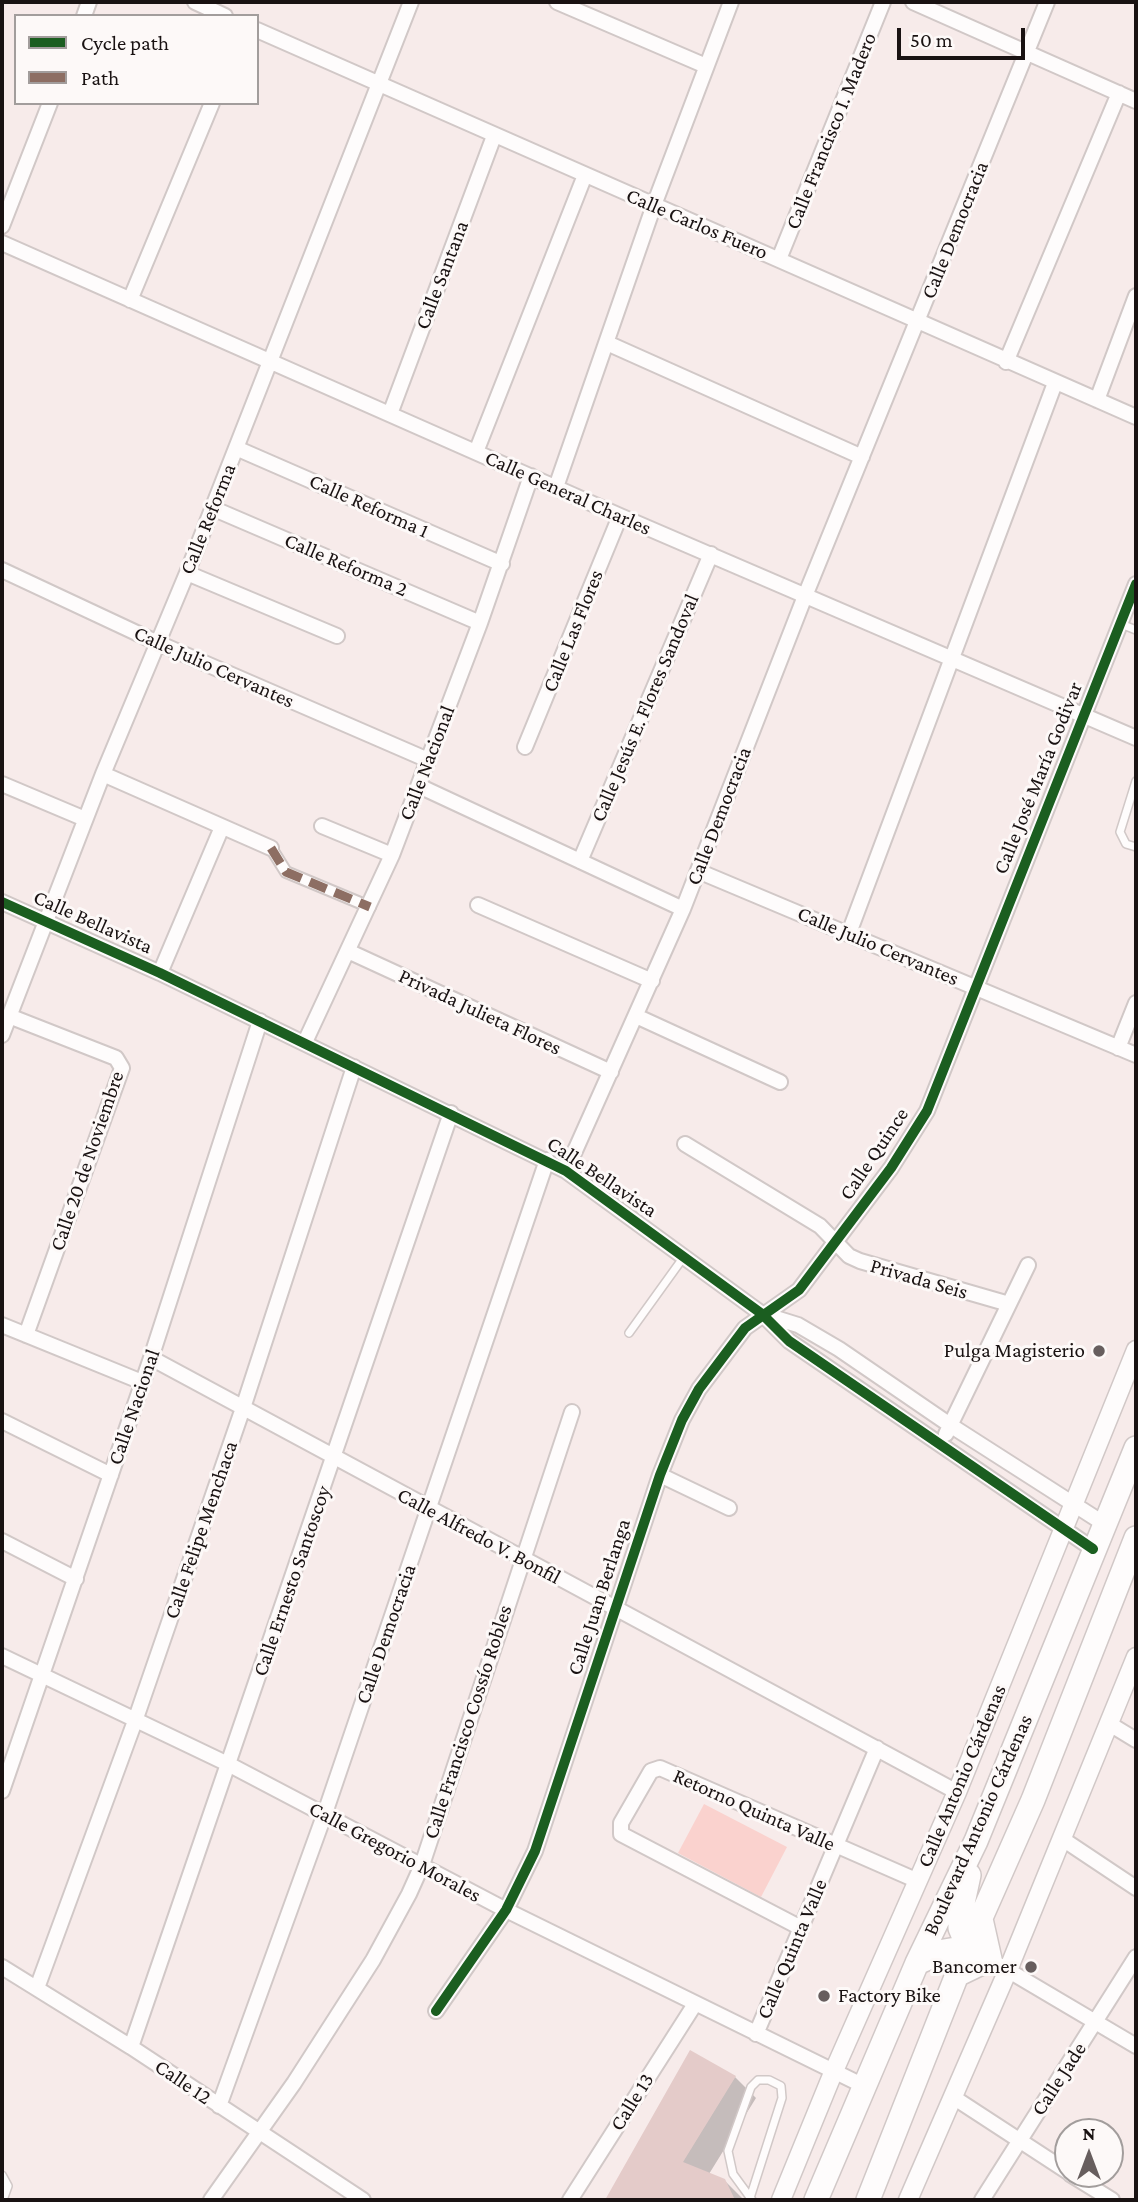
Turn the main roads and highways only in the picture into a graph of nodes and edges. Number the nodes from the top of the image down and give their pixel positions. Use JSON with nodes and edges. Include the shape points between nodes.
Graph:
{"nodes":[{"id":1,"x":1136,"y":1448,"type":"edge"},
{"id":2,"x":1136,"y":1538,"type":"edge"},
{"id":3,"x":976,"y":1841,"type":"junction"},
{"id":4,"x":981,"y":1919,"type":"junction"},
{"id":5,"x":968,"y":1947,"type":"junction"},
{"id":6,"x":917,"y":1963,"type":"junction"},
{"id":7,"x":957,"y":1975,"type":"junction"},
{"id":8,"x":816,"y":2200,"type":"edge"},
{"id":9,"x":868,"y":2200,"type":"edge"}],
"edges":[{"from":1,"to":3,"type":"main road","name":"Boulevard Antonio Cárdenas"},
{"from":2,"to":4,"type":"main road","name":"Boulevard Antonio Cárdenas"},
{"from":3,"to":5,"type":"main road","via":[[960,1917]]},
{"from":3,"to":6,"type":"main road","name":"Boulevard Antonio Cárdenas"},
{"from":4,"to":5,"type":"main road","name":"Boulevard Antonio Cárdenas"},
{"from":4,"to":7,"type":"main road","via":[[999,1965]]},
{"from":5,"to":6,"type":"main road","via":[[943,1951]]},
{"from":5,"to":7,"type":"main road","name":"Boulevard Antonio Cárdenas"},
{"from":6,"to":8,"type":"main road","name":"Boulevard Antonio Cárdenas"},
{"from":7,"to":9,"type":"main road","name":"Boulevard Antonio Cárdenas"}]}
